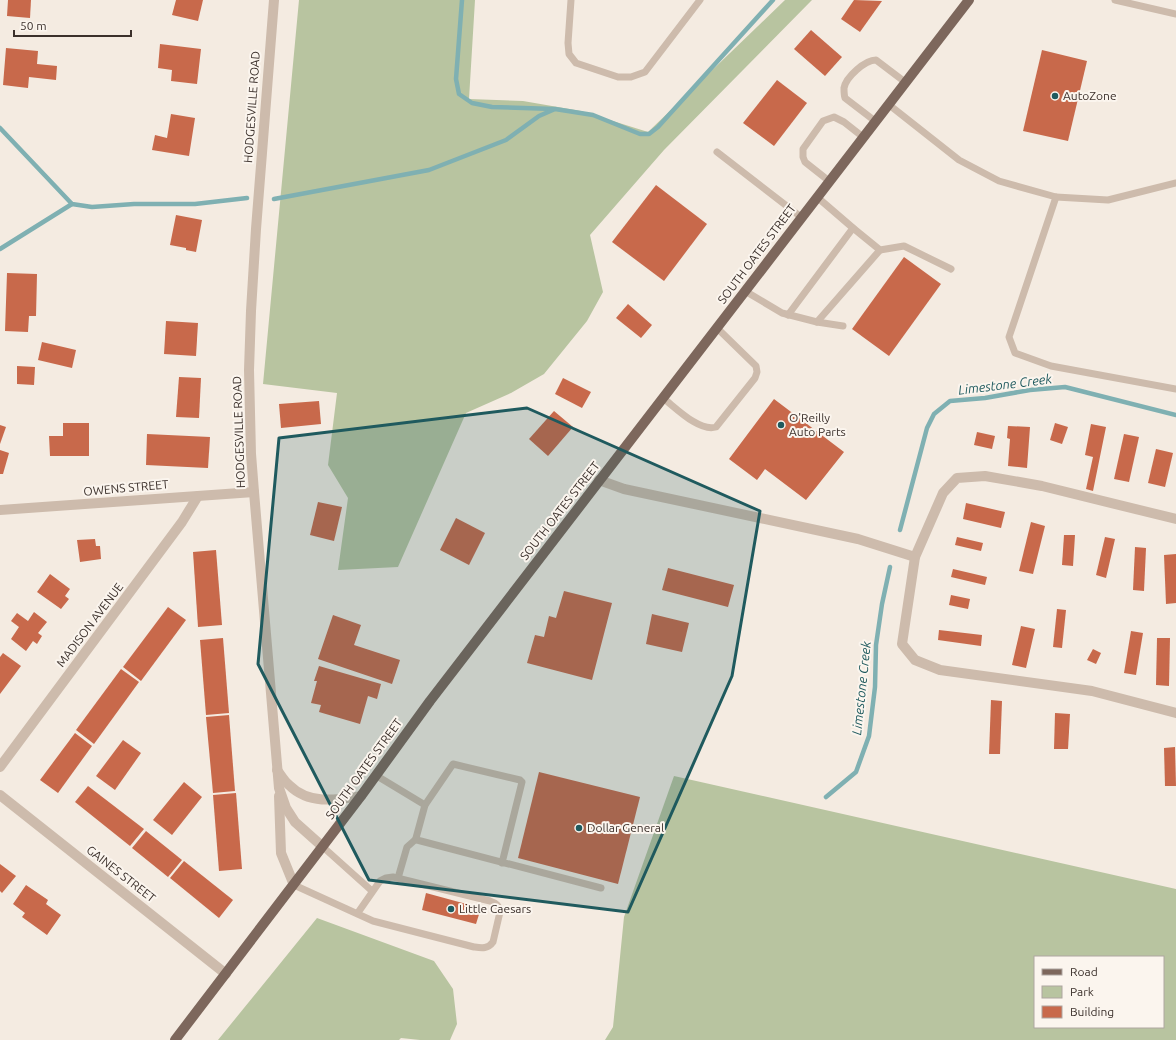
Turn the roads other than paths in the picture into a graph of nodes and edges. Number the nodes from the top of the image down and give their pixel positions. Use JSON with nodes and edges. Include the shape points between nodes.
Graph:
{"nodes":[{"id":1,"x":274,"y":0,"type":"edge"},
{"id":2,"x":571,"y":0,"type":"edge"},
{"id":3,"x":700,"y":0,"type":"edge"},
{"id":4,"x":969,"y":0,"type":"edge"},
{"id":5,"x":1115,"y":0,"type":"edge"},
{"id":6,"x":1176,"y":14,"type":"edge"},
{"id":7,"x":905,"y":82,"type":"junction"},
{"id":8,"x":888,"y":104,"type":"junction"},
{"id":9,"x":875,"y":121,"type":"junction"},
{"id":10,"x":863,"y":137,"type":"junction"},
{"id":11,"x":718,"y":152,"type":"dead end"},
{"id":12,"x":829,"y":181,"type":"junction"},
{"id":13,"x":1176,"y":183,"type":"edge"},
{"id":14,"x":817,"y":197,"type":"junction"},
{"id":15,"x":1056,"y":197,"type":"junction"},
{"id":16,"x":801,"y":217,"type":"junction"},
{"id":17,"x":853,"y":228,"type":"junction"},
{"id":18,"x":880,"y":250,"type":"junction"},
{"id":19,"x":952,"y":269,"type":"dead end"},
{"id":20,"x":745,"y":291,"type":"junction"},
{"id":21,"x":788,"y":315,"type":"junction"},
{"id":22,"x":817,"y":322,"type":"junction"},
{"id":23,"x":843,"y":326,"type":"dead end"},
{"id":24,"x":717,"y":328,"type":"junction"},
{"id":25,"x":1176,"y":388,"type":"edge"},
{"id":26,"x":662,"y":398,"type":"junction"},
{"id":27,"x":599,"y":480,"type":"junction"},
{"id":28,"x":254,"y":492,"type":"junction"},
{"id":29,"x":198,"y":496,"type":"junction"},
{"id":30,"x":0,"y":510,"type":"edge"},
{"id":31,"x":1176,"y":519,"type":"edge"},
{"id":32,"x":915,"y":557,"type":"junction"},
{"id":33,"x":1176,"y":713,"type":"edge"},
{"id":34,"x":0,"y":767,"type":"edge"},
{"id":35,"x":277,"y":770,"type":"junction"},
{"id":36,"x":377,"y":776,"type":"junction"},
{"id":37,"x":279,"y":788,"type":"junction"},
{"id":38,"x":0,"y":795,"type":"edge"},
{"id":39,"x":361,"y":796,"type":"junction"},
{"id":40,"x":425,"y":805,"type":"junction"},
{"id":41,"x":416,"y":839,"type":"junction"},
{"id":42,"x":323,"y":847,"type":"junction"},
{"id":43,"x":502,"y":863,"type":"junction"},
{"id":44,"x":398,"y":878,"type":"junction"},
{"id":45,"x":294,"y":885,"type":"junction"},
{"id":46,"x":602,"y":888,"type":"dead end"},
{"id":47,"x":372,"y":891,"type":"junction"},
{"id":48,"x":357,"y":914,"type":"junction"},
{"id":49,"x":226,"y":974,"type":"junction"},
{"id":50,"x":175,"y":1040,"type":"edge"}],
"edges":[{"from":1,"to":28,"type":"street","name":"HODGESVILLE ROAD","via":[[251,311],[250,378]]},
{"from":2,"to":3,"type":"lane","via":[[569,54],[576,63],[618,77],[631,77],[645,72]]},
{"from":4,"to":7,"type":"main road","name":"SOUTH OATES STREET"},
{"from":5,"to":6,"type":"lane"},
{"from":7,"to":8,"type":"main road","name":"SOUTH OATES STREET"},
{"from":7,"to":9,"type":"lane","via":[[876,60],[871,60],[862,65],[846,83],[845,98]]},
{"from":8,"to":9,"type":"main road","name":"SOUTH OATES STREET"},
{"from":8,"to":15,"type":"lane","via":[[959,160],[999,181]]},
{"from":9,"to":10,"type":"main road","name":"SOUTH OATES STREET"},
{"from":10,"to":12,"type":"main road","name":"SOUTH OATES STREET"},
{"from":10,"to":12,"type":"lane","via":[[844,122],[834,118],[823,121],[803,149],[803,157],[805,162]]},
{"from":11,"to":16,"type":"lane"},
{"from":12,"to":14,"type":"main road","name":"SOUTH OATES STREET"},
{"from":13,"to":15,"type":"lane","via":[[1108,200]]},
{"from":14,"to":16,"type":"main road","name":"SOUTH OATES STREET"},
{"from":14,"to":17,"type":"lane"},
{"from":15,"to":25,"type":"lane","via":[[1009,337],[1015,354],[1051,366]]},
{"from":16,"to":20,"type":"main road","name":"SOUTH OATES STREET"},
{"from":17,"to":18,"type":"lane"},
{"from":17,"to":21,"type":"lane"},
{"from":18,"to":19,"type":"lane","via":[[904,246]]},
{"from":18,"to":22,"type":"lane"},
{"from":20,"to":21,"type":"lane"},
{"from":20,"to":24,"type":"main road","name":"SOUTH OATES STREET"},
{"from":21,"to":22,"type":"lane"},
{"from":22,"to":23,"type":"lane"},
{"from":24,"to":26,"type":"main road","name":"SOUTH OATES STREET"},
{"from":24,"to":26,"type":"lane","via":[[756,366],[755,378],[716,427],[702,427],[696,424]]},
{"from":26,"to":27,"type":"main road","name":"SOUTH OATES STREET"},
{"from":27,"to":32,"type":"street","via":[[624,489],[858,539]]},
{"from":27,"to":36,"type":"main road","name":"SOUTH OATES STREET","via":[[430,701]]},
{"from":28,"to":29,"type":"street","name":"OWENS STREET"},
{"from":28,"to":35,"type":"street","name":"HODGESVILLE ROAD"},
{"from":29,"to":30,"type":"street","name":"OWENS STREET"},
{"from":29,"to":34,"type":"street","name":"MADISON AVENUE","via":[[182,522]]},
{"from":31,"to":32,"type":"street","via":[[1042,486],[985,476],[957,478],[943,493]]},
{"from":32,"to":33,"type":"street","via":[[902,644],[915,660],[940,670],[1092,691]]},
{"from":35,"to":37,"type":"street","name":"HODGESVILLE ROAD"},
{"from":35,"to":39,"type":"street","via":[[288,785],[301,795],[334,800]]},
{"from":36,"to":39,"type":"main road","name":"SOUTH OATES STREET"},
{"from":36,"to":40,"type":"lane"},
{"from":37,"to":42,"type":"street","name":"HODGESVILLE ROAD","via":[[286,808],[295,822]]},
{"from":37,"to":45,"type":"street","via":[[281,853]]},
{"from":38,"to":49,"type":"street","name":"GAINES STREET"},
{"from":39,"to":42,"type":"main road","name":"SOUTH OATES STREET"},
{"from":40,"to":41,"type":"lane"},
{"from":40,"to":43,"type":"lane","via":[[453,764],[521,781]]},
{"from":41,"to":43,"type":"lane"},
{"from":41,"to":44,"type":"lane","via":[[407,847]]},
{"from":42,"to":45,"type":"main road","name":"SOUTH OATES STREET"},
{"from":42,"to":47,"type":"lane"},
{"from":43,"to":46,"type":"lane"},
{"from":44,"to":47,"type":"lane","via":[[386,878]]},
{"from":44,"to":48,"type":"lane","via":[[496,903],[500,912],[493,942],[485,948],[474,947],[373,921]]},
{"from":45,"to":48,"type":"lane"},
{"from":45,"to":49,"type":"main road","name":"SOUTH OATES STREET"},
{"from":47,"to":48,"type":"lane"},
{"from":49,"to":50,"type":"main road","name":"SOUTH OATES STREET"}]}
